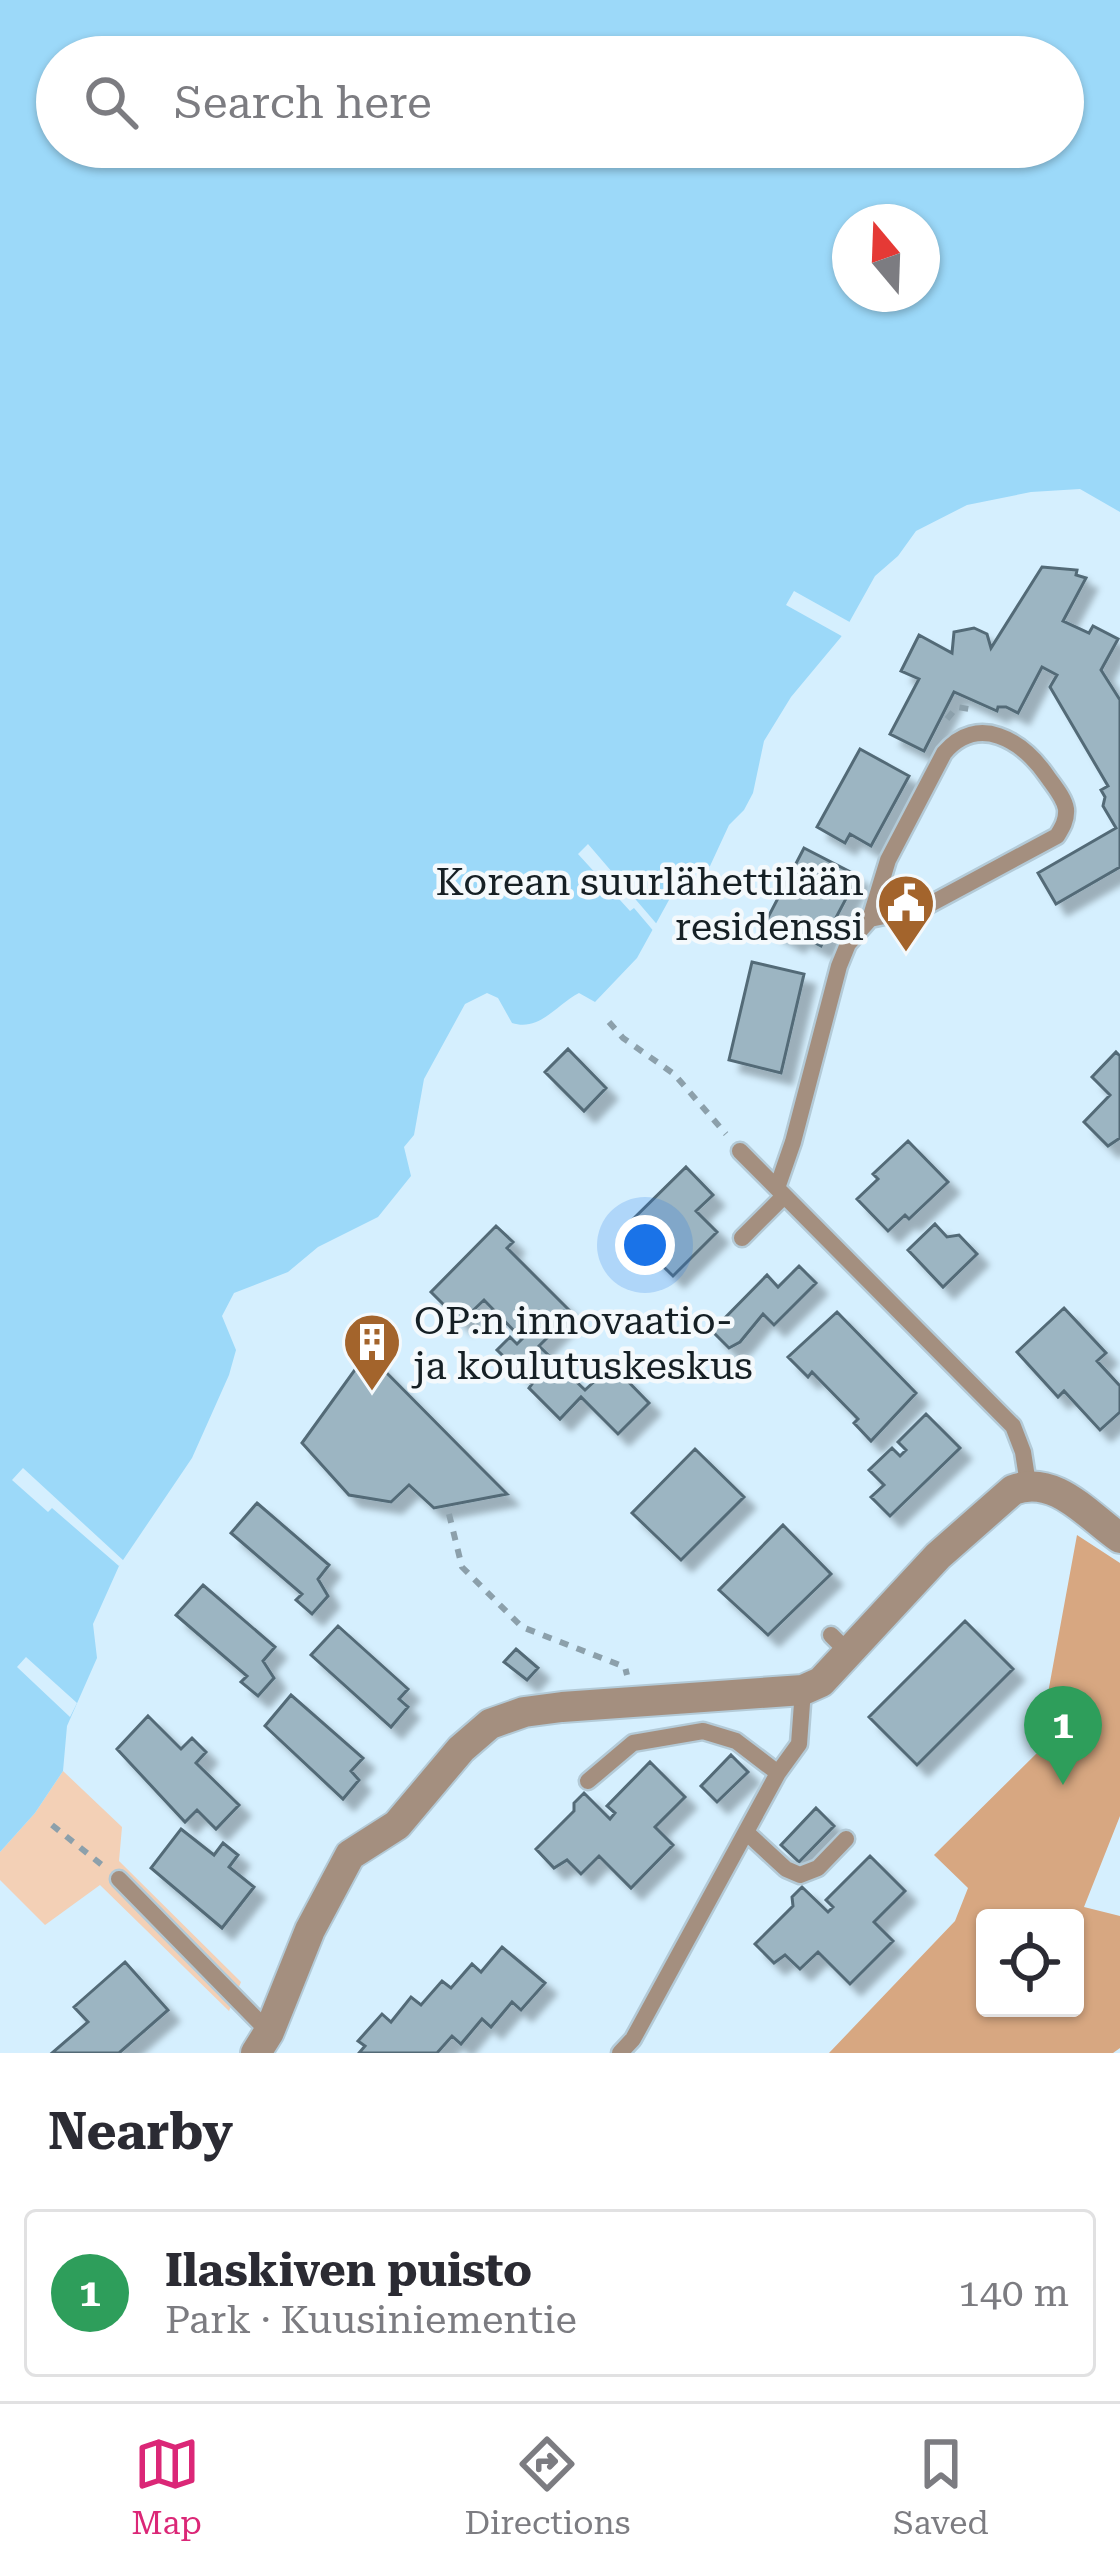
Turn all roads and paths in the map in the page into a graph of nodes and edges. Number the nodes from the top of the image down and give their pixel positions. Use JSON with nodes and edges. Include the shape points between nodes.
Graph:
{"nodes":[{"id":1,"x":870,"y":919,"type":"junction"},
{"id":2,"x":609,"y":1022,"type":"dead end"},
{"id":3,"x":740,"y":1151,"type":"joint"},
{"id":4,"x":780,"y":1192,"type":"junction"},
{"id":5,"x":742,"y":1238,"type":"dead end"},
{"id":6,"x":1028,"y":1484,"type":"junction"},
{"id":7,"x":449,"y":1514,"type":"dead end"},
{"id":8,"x":1120,"y":1538,"type":"edge"},
{"id":9,"x":629,"y":1684,"type":"dead end"},
{"id":10,"x":803,"y":1690,"type":"junction"},
{"id":11,"x":778,"y":1773,"type":"junction"},
{"id":12,"x":588,"y":1781,"type":"dead end"},
{"id":13,"x":52,"y":1825,"type":"dead end"},
{"id":14,"x":746,"y":1832,"type":"junction"},
{"id":15,"x":846,"y":1839,"type":"dead end"},
{"id":16,"x":119,"y":1879,"type":"joint"},
{"id":17,"x":262,"y":2043,"type":"edge"},
{"id":18,"x":620,"y":2053,"type":"edge"}],
"edges":[{"from":1,"to":1,"type":"lane","via":[[923,908],[1057,836],[1066,809],[1032,755],[982,731],[954,742],[888,860]]},
{"from":1,"to":4,"type":"lane","via":[[838,966]]},
{"from":2,"to":3,"type":"path","via":[[674,1074]]},
{"from":3,"to":4,"type":"lane"},
{"from":4,"to":5,"type":"lane"},
{"from":4,"to":6,"type":"lane","via":[[1013,1426]]},
{"from":6,"to":8,"type":"street","via":[[1060,1493]]},
{"from":6,"to":10,"type":"street","via":[[838,1643],[821,1682]]},
{"from":7,"to":9,"type":"path","via":[[462,1567],[522,1627],[625,1667]]},
{"from":10,"to":11,"type":"lane","via":[[799,1744]]},
{"from":10,"to":17,"type":"street","via":[[562,1707],[490,1724],[397,1825],[350,1855]]},
{"from":11,"to":12,"type":"lane","via":[[736,1741],[703,1731],[633,1743]]},
{"from":11,"to":14,"type":"lane"},
{"from":13,"to":16,"type":"path"},
{"from":14,"to":15,"type":"lane","via":[[800,1875]]},
{"from":14,"to":18,"type":"lane"},
{"from":16,"to":17,"type":"lane"}]}
